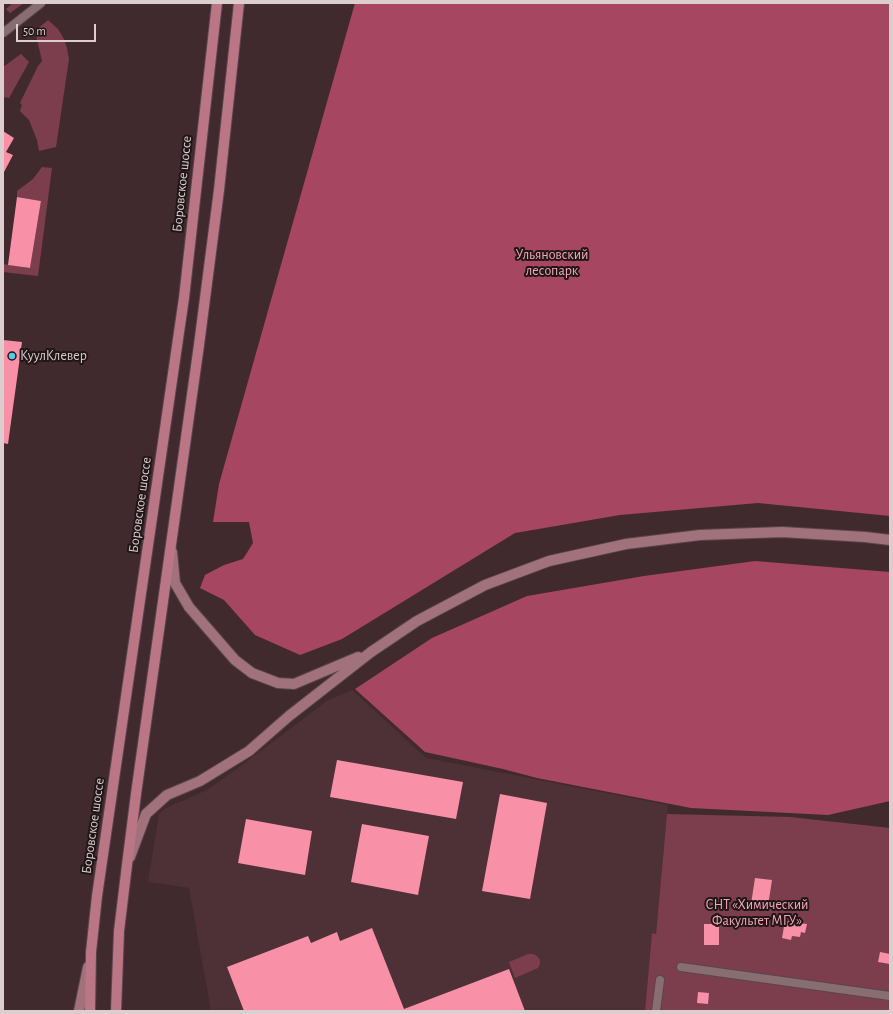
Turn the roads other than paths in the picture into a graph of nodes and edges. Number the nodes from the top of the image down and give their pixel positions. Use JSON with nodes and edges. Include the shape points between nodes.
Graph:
{"nodes":[{"id":1,"x":41,"y":3,"type":"edge"},
{"id":2,"x":217,"y":3,"type":"edge"},
{"id":3,"x":239,"y":3,"type":"edge"},
{"id":4,"x":3,"y":33,"type":"edge"},
{"id":5,"x":890,"y":540,"type":"edge"},
{"id":6,"x":171,"y":546,"type":"junction"},
{"id":7,"x":371,"y":652,"type":"junction"},
{"id":8,"x":127,"y":865,"type":"junction"},
{"id":9,"x":92,"y":952,"type":"junction"},
{"id":10,"x":681,"y":968,"type":"dead end"},
{"id":11,"x":660,"y":980,"type":"dead end"},
{"id":12,"x":890,"y":996,"type":"edge"},
{"id":13,"x":79,"y":1011,"type":"edge"},
{"id":14,"x":90,"y":1011,"type":"edge"},
{"id":15,"x":116,"y":1011,"type":"edge"},
{"id":16,"x":656,"y":1011,"type":"edge"}],
"edges":[{"from":1,"to":4,"type":"street"},
{"from":2,"to":9,"type":"main road","name":"Боровское шоссе","via":[[184,298],[102,861]]},
{"from":3,"to":6,"type":"main road","via":[[219,190]]},
{"from":5,"to":7,"type":"street","via":[[782,532],[700,535],[626,544],[550,561],[485,585],[417,621]]},
{"from":6,"to":7,"type":"street","via":[[175,583],[189,607],[235,660],[252,674],[278,683],[294,684]]},
{"from":6,"to":8,"type":"main road"},
{"from":7,"to":8,"type":"street","via":[[249,751],[200,781],[167,795],[146,814]]},
{"from":8,"to":15,"type":"main road","via":[[119,931]]},
{"from":9,"to":13,"type":"street"},
{"from":9,"to":14,"type":"main road","name":"Боровское шоссе"},
{"from":10,"to":12,"type":"street"},
{"from":11,"to":16,"type":"street"}]}
